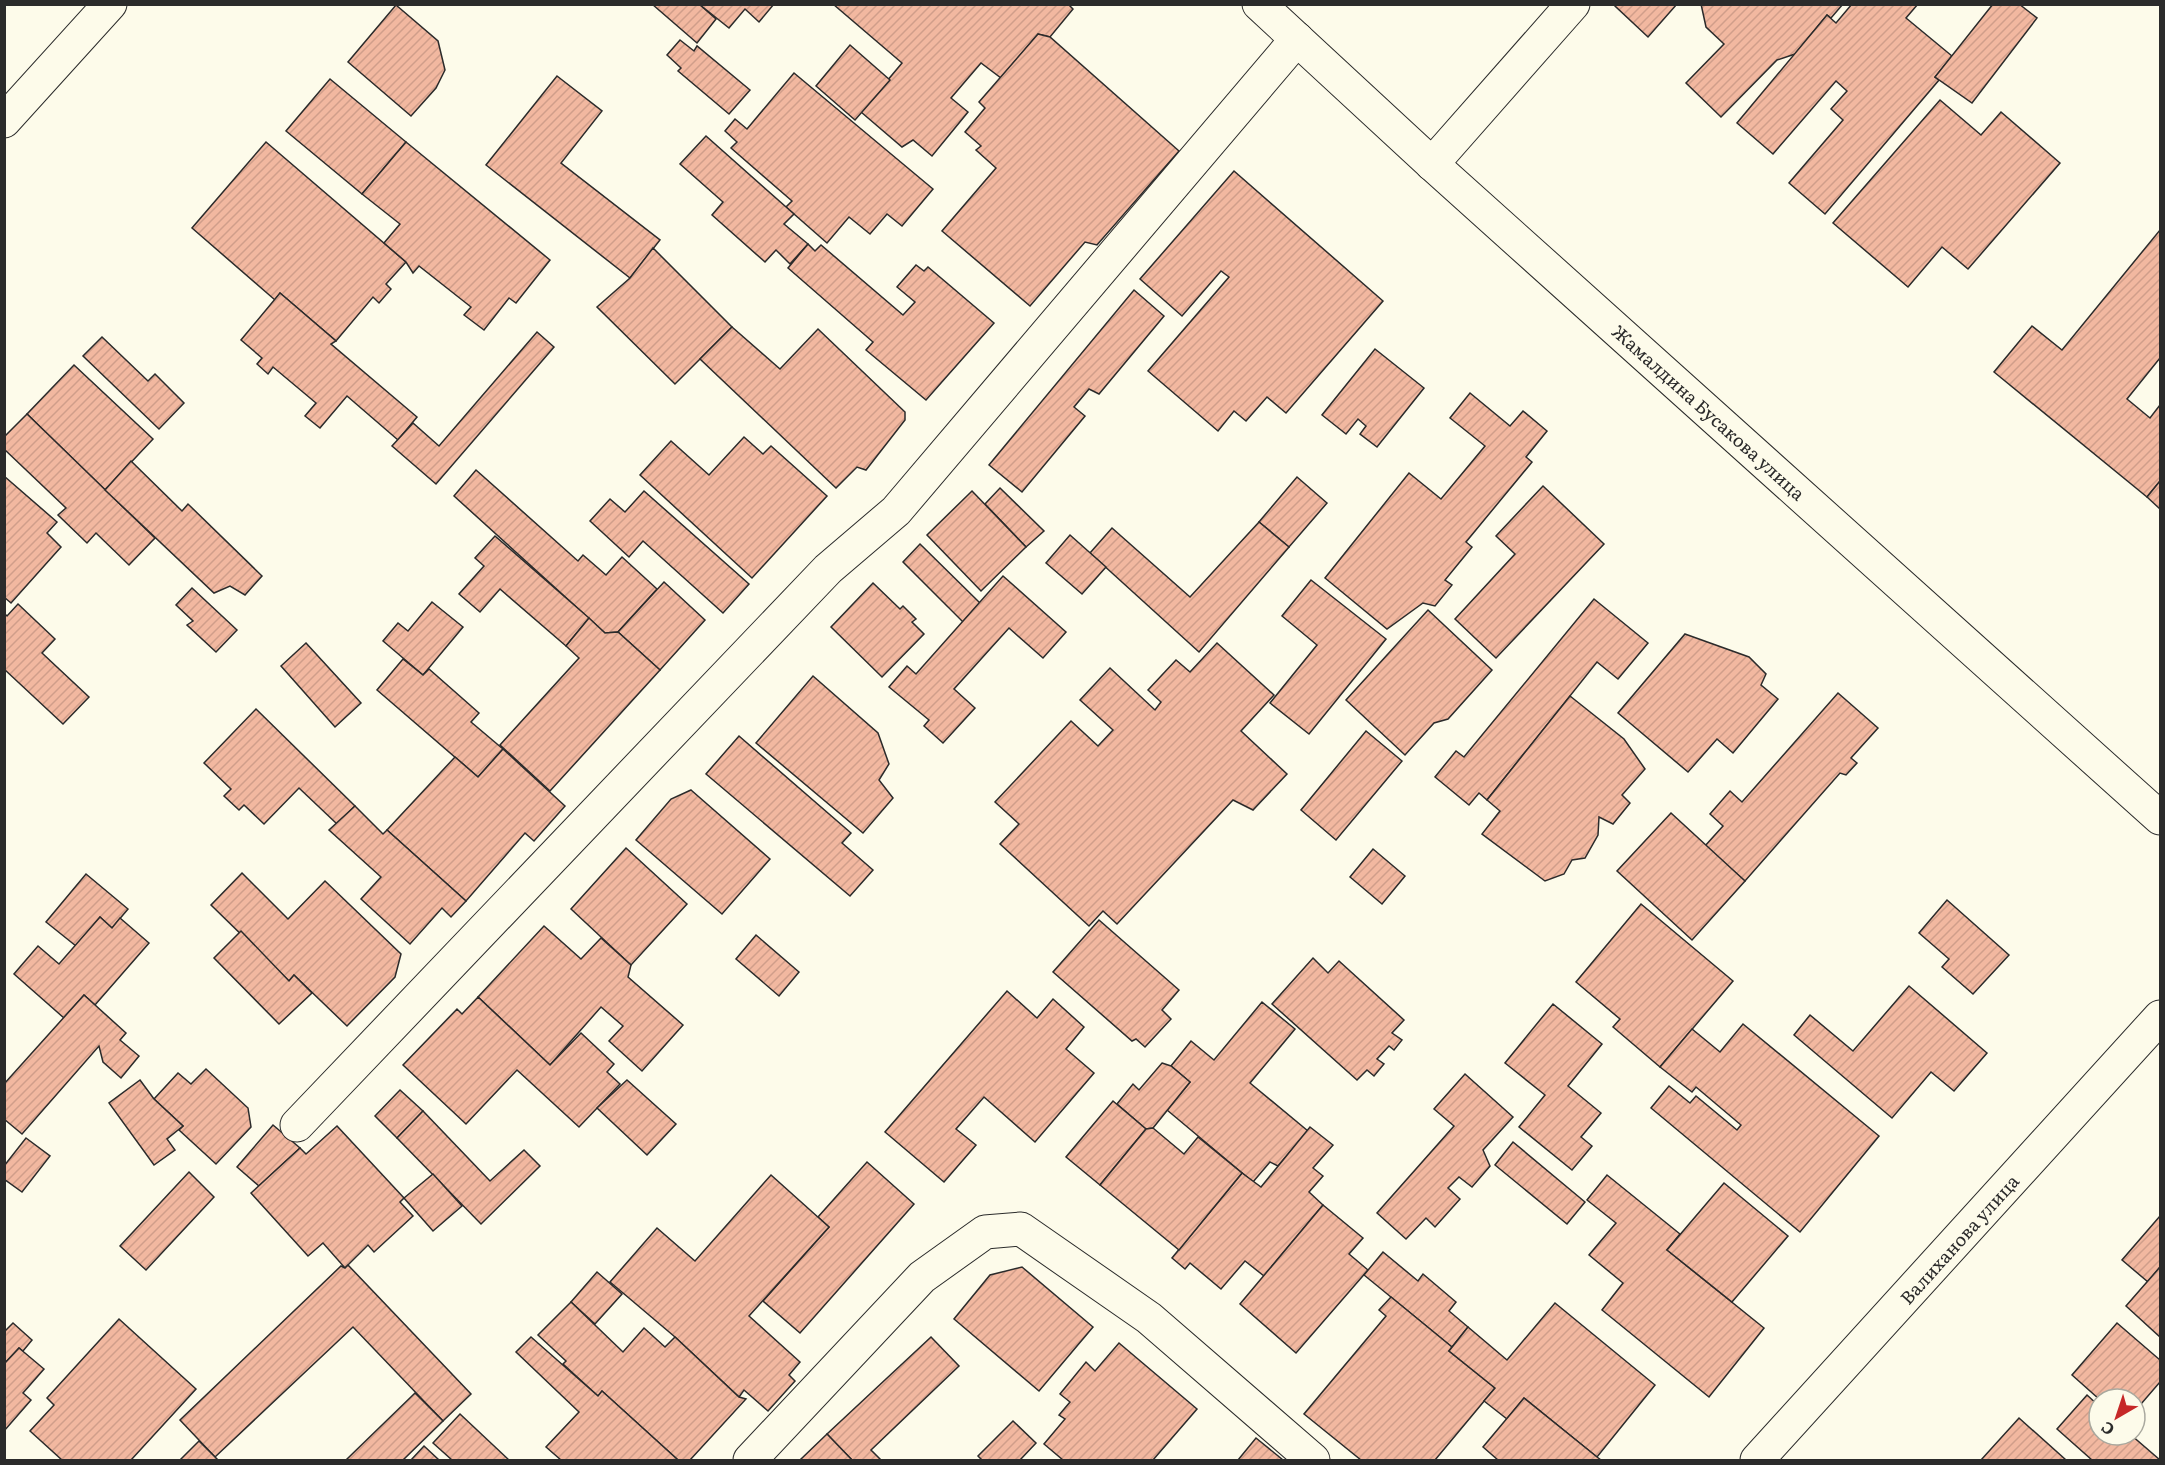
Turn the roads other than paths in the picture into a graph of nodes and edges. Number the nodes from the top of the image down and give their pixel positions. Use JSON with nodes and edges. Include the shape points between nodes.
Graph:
{"nodes":[{"id":1,"x":110,"y":4,"type":"edge"},
{"id":2,"x":1259,"y":4,"type":"edge"},
{"id":3,"x":1573,"y":4,"type":"edge"},
{"id":4,"x":1297,"y":39,"type":"junction"},
{"id":5,"x":4,"y":121,"type":"edge"},
{"id":6,"x":1432,"y":164,"type":"junction"},
{"id":7,"x":2160,"y":818,"type":"edge"},
{"id":8,"x":2160,"y":1017,"type":"edge"},
{"id":9,"x":297,"y":1125,"type":"dead end"},
{"id":10,"x":750,"y":1461,"type":"edge"},
{"id":11,"x":1313,"y":1461,"type":"edge"},
{"id":12,"x":1757,"y":1461,"type":"edge"}],
"edges":[{"from":1,"to":5,"type":"street"},
{"from":2,"to":4,"type":"street","name":"Жамалдина Бусакова улица"},
{"from":3,"to":6,"type":"street"},
{"from":4,"to":6,"type":"street","name":"Жамалдина Бусакова улица"},
{"from":4,"to":9,"type":"street","via":[[896,511],[828,569]]},
{"from":6,"to":7,"type":"street","name":"Жамалдина Бусакова улица"},
{"from":8,"to":12,"type":"street","name":"Валиханова улица"},
{"from":10,"to":11,"type":"street","via":[[922,1277],[985,1232],[1021,1229],[1149,1318]]}]}
